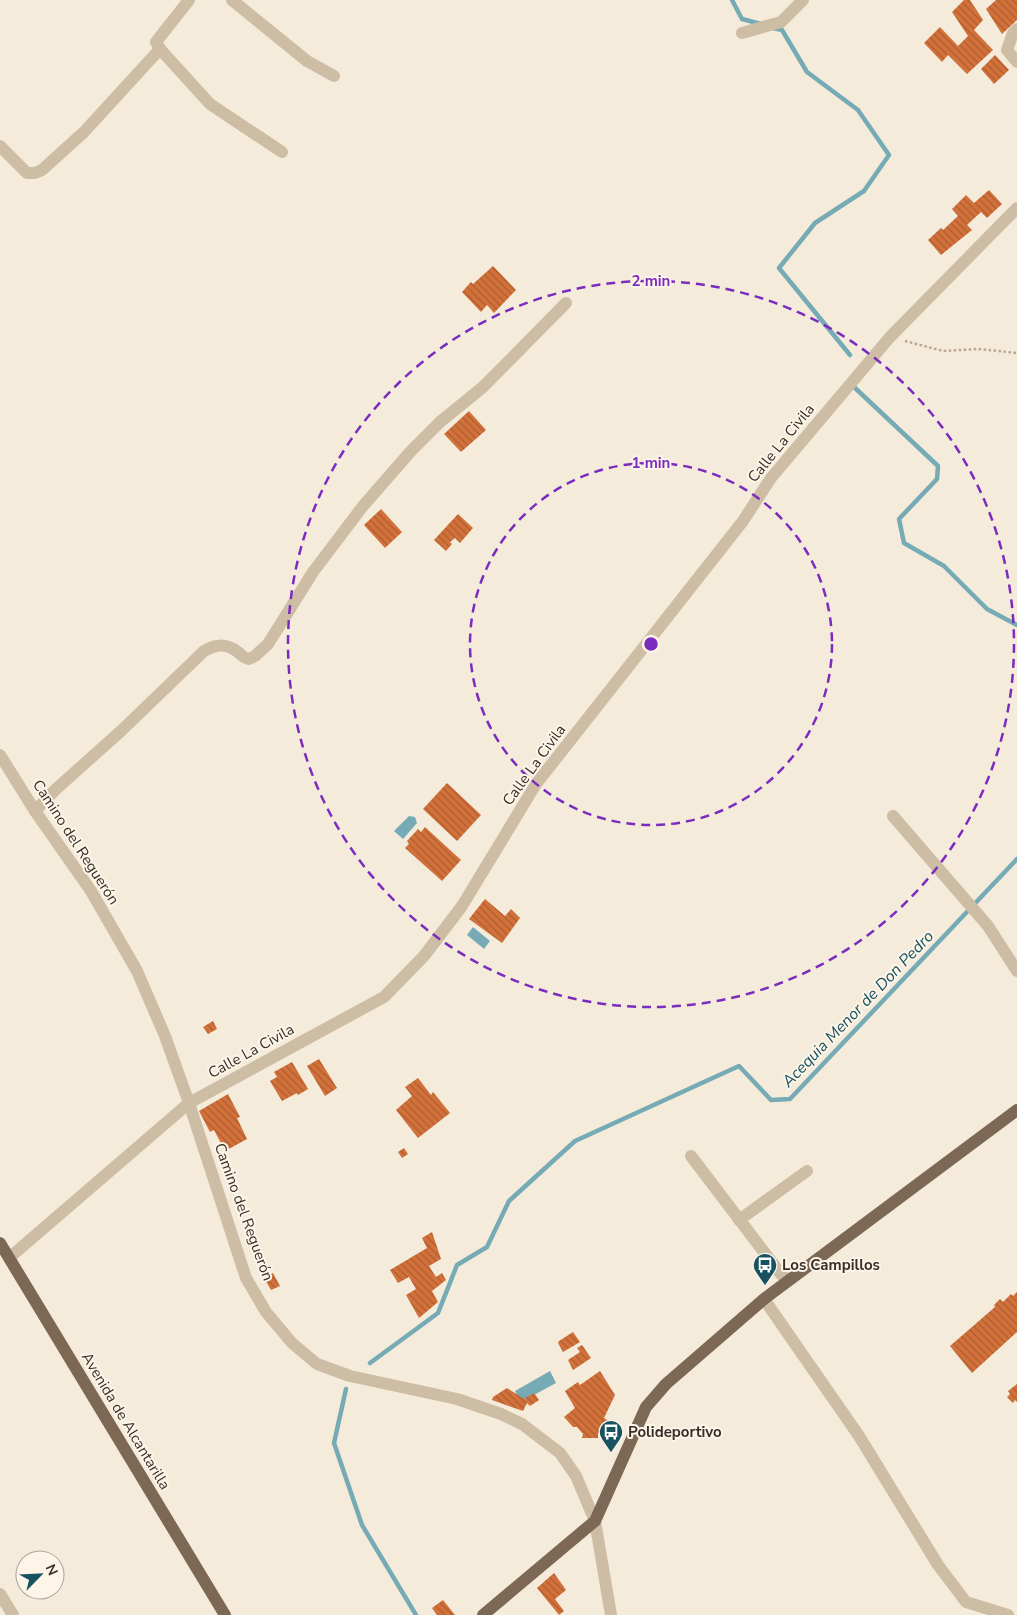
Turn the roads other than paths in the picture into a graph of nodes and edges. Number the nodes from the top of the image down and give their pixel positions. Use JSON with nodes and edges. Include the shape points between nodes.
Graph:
{"nodes":[{"id":1,"x":189,"y":0,"type":"edge"},
{"id":2,"x":232,"y":0,"type":"edge"},
{"id":3,"x":803,"y":0,"type":"edge"},
{"id":4,"x":1017,"y":29,"type":"edge"},
{"id":5,"x":742,"y":33,"type":"dead end"},
{"id":6,"x":160,"y":50,"type":"junction"},
{"id":7,"x":1017,"y":62,"type":"edge"},
{"id":8,"x":334,"y":76,"type":"dead end"},
{"id":9,"x":0,"y":146,"type":"edge"},
{"id":10,"x":282,"y":152,"type":"dead end"},
{"id":11,"x":1017,"y":208,"type":"edge"},
{"id":12,"x":566,"y":303,"type":"dead end"},
{"id":13,"x":0,"y":755,"type":"edge"},
{"id":14,"x":35,"y":811,"type":"junction"},
{"id":15,"x":893,"y":816,"type":"dead end"},
{"id":16,"x":1017,"y":971,"type":"edge"},
{"id":17,"x":189,"y":1103,"type":"junction"},
{"id":18,"x":1017,"y":1110,"type":"edge"},
{"id":19,"x":691,"y":1156,"type":"dead end"},
{"id":20,"x":808,"y":1170,"type":"dead end"},
{"id":21,"x":739,"y":1220,"type":"junction"},
{"id":22,"x":0,"y":1243,"type":"edge"},
{"id":23,"x":9,"y":1258,"type":"junction"},
{"id":24,"x":788,"y":1281,"type":"junction"},
{"id":25,"x":764,"y":1299,"type":"junction"},
{"id":26,"x":595,"y":1521,"type":"junction"},
{"id":27,"x":0,"y":1594,"type":"edge"},
{"id":28,"x":13,"y":1615,"type":"edge"},
{"id":29,"x":225,"y":1615,"type":"edge"},
{"id":30,"x":483,"y":1615,"type":"edge"},
{"id":31,"x":611,"y":1615,"type":"edge"},
{"id":32,"x":1008,"y":1615,"type":"edge"}],
"edges":[{"from":1,"to":6,"type":"street","via":[[156,42]]},
{"from":2,"to":8,"type":"street","via":[[307,61]]},
{"from":3,"to":5,"type":"street","via":[[781,22]]},
{"from":4,"to":7,"type":"street","via":[[1007,50]]},
{"from":6,"to":9,"type":"street","via":[[84,132],[42,170],[35,174],[27,173]]},
{"from":6,"to":10,"type":"street","via":[[210,104]]},
{"from":11,"to":17,"type":"street","name":"Calle La Civila","via":[[890,337],[771,478],[743,521],[536,784],[462,906],[424,956],[384,997]]},
{"from":12,"to":14,"type":"street","via":[[483,388],[440,422],[411,451],[327,553],[264,648],[249,659],[218,644],[204,651]]},
{"from":13,"to":14,"type":"street","name":"Camino del Reguerón"},
{"from":14,"to":17,"type":"street","name":"Camino del Reguerón","via":[[91,891],[137,971]]},
{"from":15,"to":16,"type":"street","via":[[988,926]]},
{"from":17,"to":23,"type":"street","name":"Calle La Civila"},
{"from":17,"to":26,"type":"street","name":"Camino del Reguerón","via":[[246,1278],[266,1312],[292,1343],[317,1364],[350,1376],[457,1399],[522,1424],[560,1452],[576,1476]]},
{"from":18,"to":24,"type":"main road"},
{"from":19,"to":21,"type":"street"},
{"from":20,"to":21,"type":"street"},
{"from":21,"to":24,"type":"street"},
{"from":22,"to":23,"type":"main road","name":"Avenida de Alcantarilla"},
{"from":23,"to":29,"type":"main road","name":"Avenida de Alcantarilla"},
{"from":24,"to":25,"type":"main road"},
{"from":25,"to":26,"type":"main road","via":[[666,1384],[646,1407]]},
{"from":25,"to":32,"type":"street","via":[[859,1436],[938,1565],[966,1602]]},
{"from":26,"to":30,"type":"main road"},
{"from":26,"to":31,"type":"street","name":"Camino del Reguerón"},
{"from":27,"to":28,"type":"street"}]}
